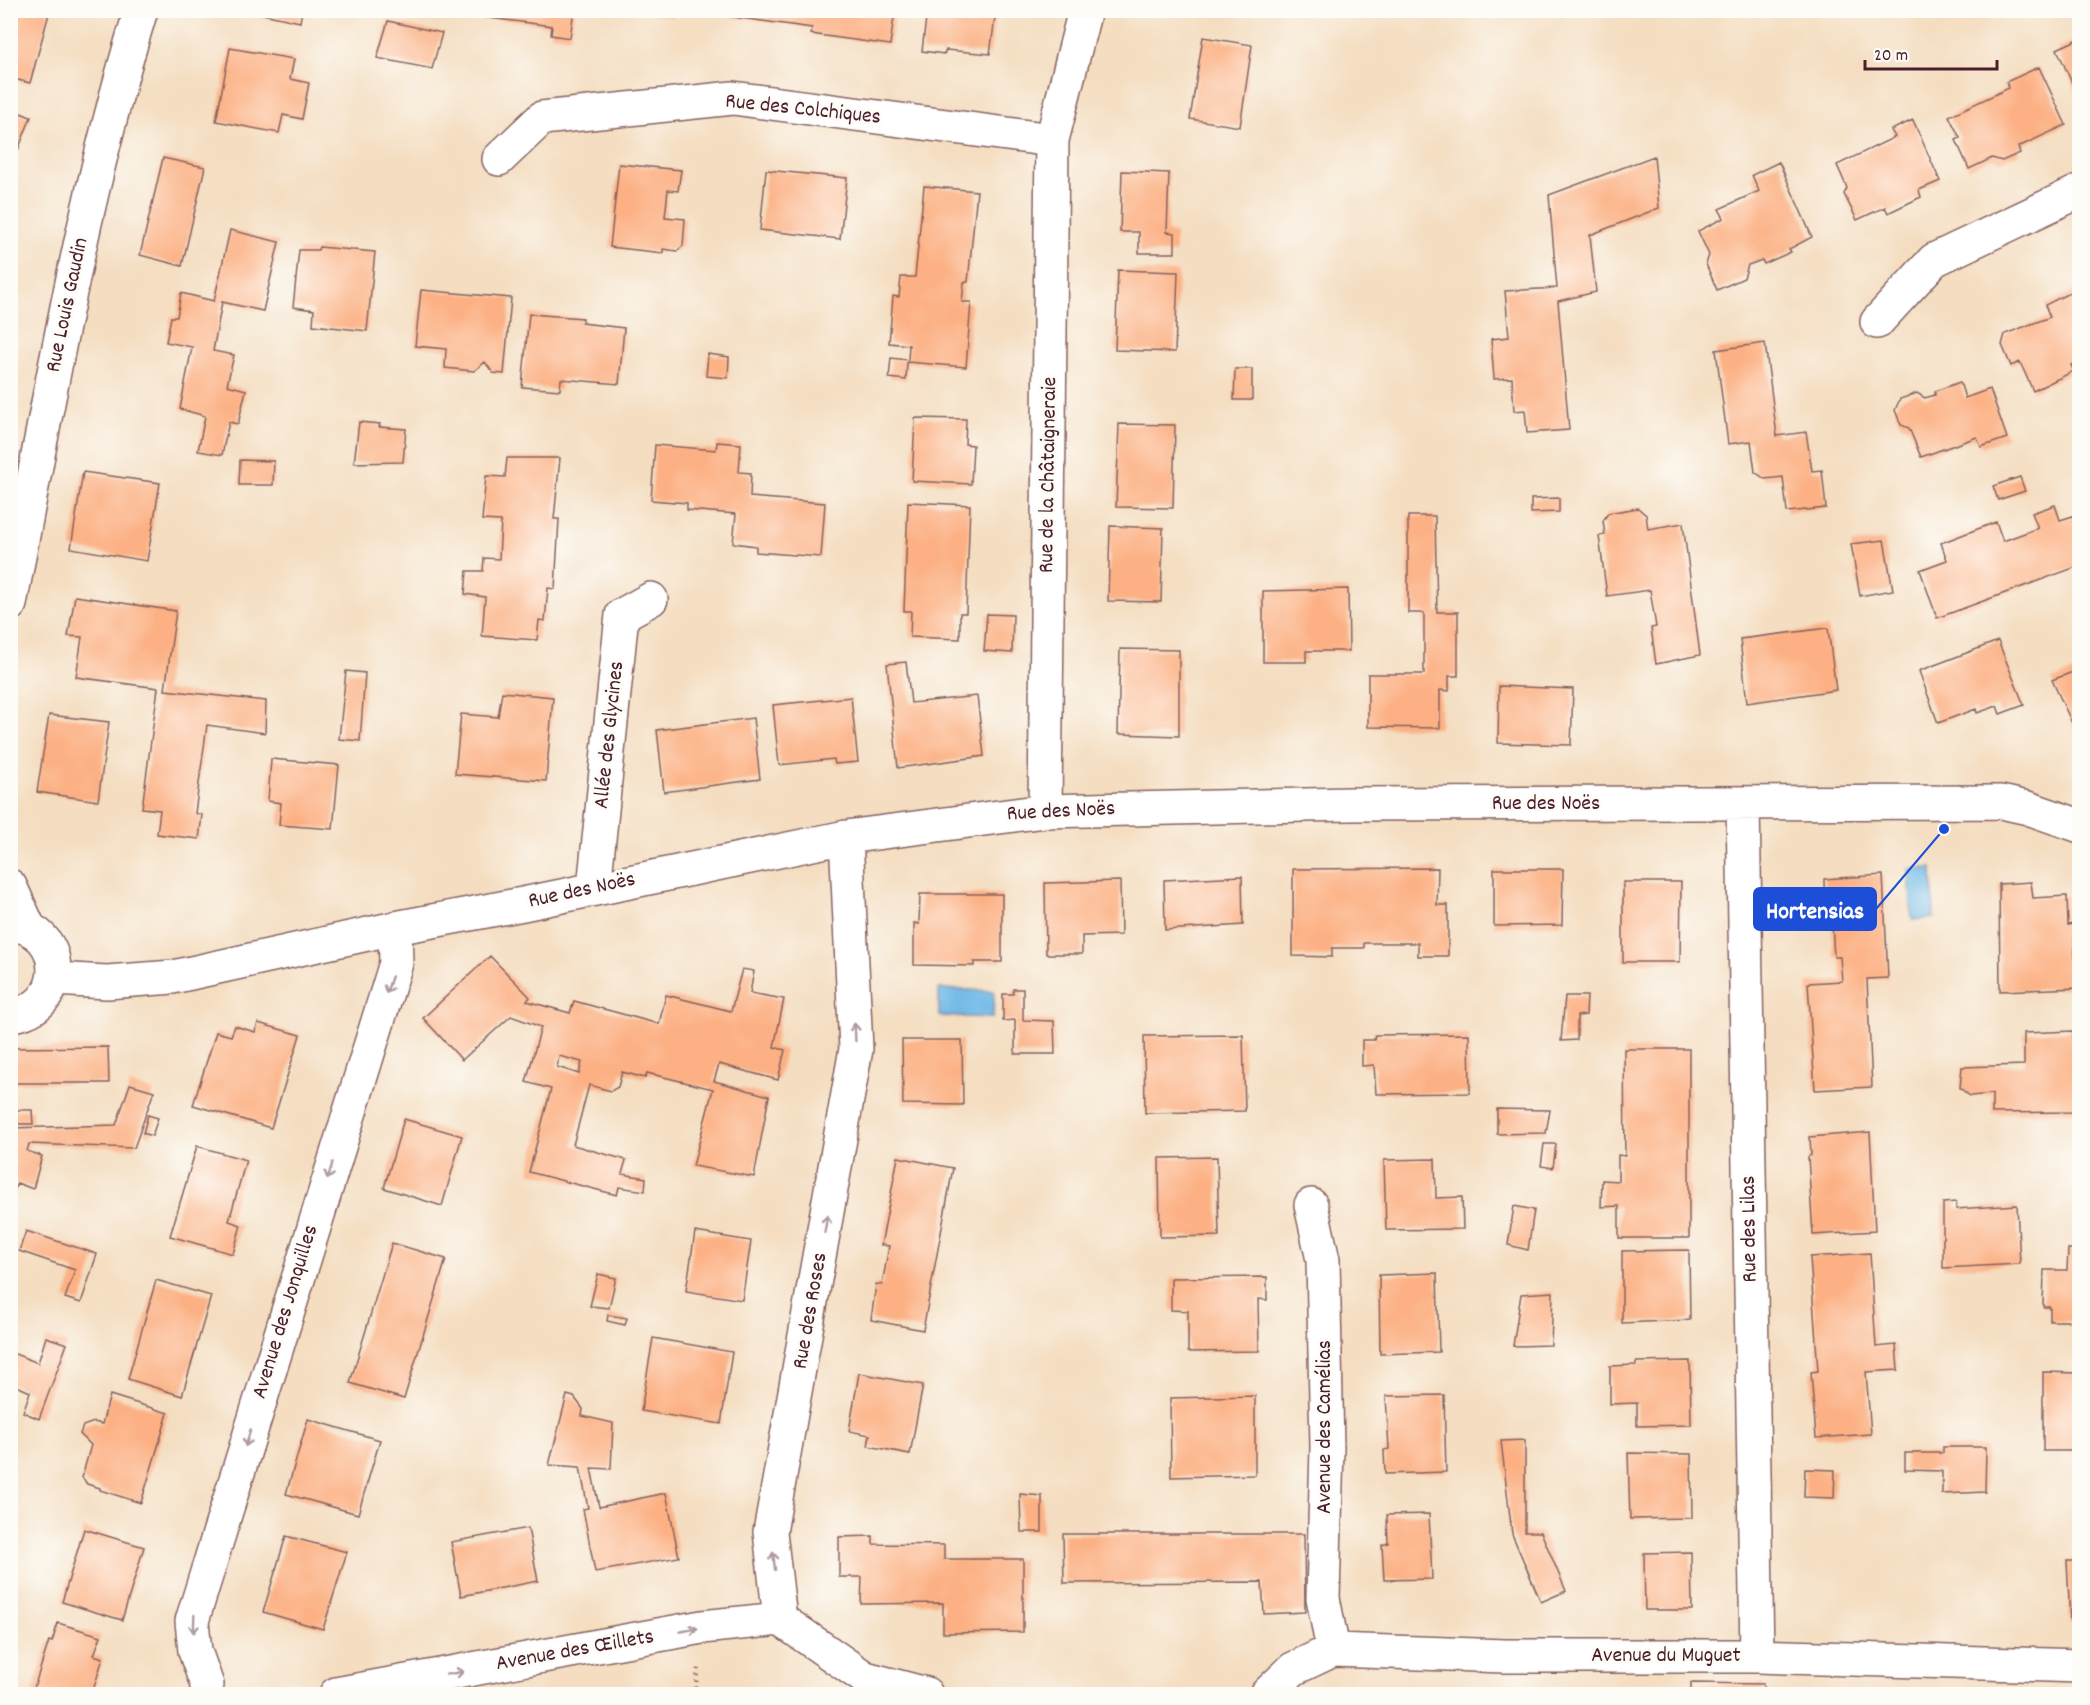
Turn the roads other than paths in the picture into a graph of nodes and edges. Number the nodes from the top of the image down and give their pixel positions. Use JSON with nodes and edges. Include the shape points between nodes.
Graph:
{"nodes":[{"id":1,"x":141,"y":10,"type":"edge"},
{"id":2,"x":1085,"y":10,"type":"edge"},
{"id":3,"x":1052,"y":140,"type":"junction"},
{"id":4,"x":499,"y":159,"type":"dead end"},
{"id":5,"x":2079,"y":191,"type":"edge"},
{"id":6,"x":1877,"y":322,"type":"dead end"},
{"id":7,"x":651,"y":599,"type":"dead end"},
{"id":8,"x":10,"y":604,"type":"edge"},
{"id":9,"x":1743,"y":803,"type":"junction"},
{"id":10,"x":1045,"y":811,"type":"junction"},
{"id":11,"x":2079,"y":826,"type":"edge"},
{"id":12,"x":846,"y":837,"type":"junction"},
{"id":13,"x":10,"y":886,"type":"edge"},
{"id":14,"x":594,"y":888,"type":"junction"},
{"id":15,"x":20,"y":926,"type":"edge"},
{"id":16,"x":395,"y":928,"type":"junction"},
{"id":17,"x":54,"y":979,"type":"junction"},
{"id":18,"x":10,"y":1015,"type":"edge"},
{"id":19,"x":1311,"y":1205,"type":"dead end"},
{"id":20,"x":780,"y":1619,"type":"junction"},
{"id":21,"x":1333,"y":1650,"type":"junction"},
{"id":22,"x":1757,"y":1656,"type":"junction"},
{"id":23,"x":2079,"y":1666,"type":"edge"},
{"id":24,"x":211,"y":1691,"type":"edge"},
{"id":25,"x":336,"y":1695,"type":"edge"},
{"id":26,"x":926,"y":1695,"type":"edge"},
{"id":27,"x":1267,"y":1695,"type":"edge"}],
"edges":[{"from":1,"to":8,"type":"street","name":"Rue Louis Gaudin","via":[[116,90],[70,286]]},
{"from":2,"to":3,"type":"street","name":"Rue de la Châtaigneraie"},
{"from":3,"to":4,"type":"street","name":"Rue des Colchiques","via":[[733,98],[542,117]]},
{"from":3,"to":10,"type":"street","name":"Rue de la Châtaigneraie"},
{"from":5,"to":6,"type":"street","via":[[1934,260]]},
{"from":7,"to":14,"type":"street","name":"Allée des Glycines","via":[[622,615]]},
{"from":9,"to":10,"type":"street","name":"Rue des Noës","via":[[1349,804]]},
{"from":9,"to":11,"type":"street","name":"Rue des Noës","via":[[2001,802]]},
{"from":9,"to":22,"type":"street","name":"Rue des Lilas"},
{"from":10,"to":12,"type":"street","name":"Rue des Noës"},
{"from":12,"to":14,"type":"street","name":"Rue des Noës"},
{"from":20,"to":12,"type":"street","name":"Rue des Roses","one_way":true,"via":[[770,1532],[856,1049]]},
{"from":13,"to":15,"type":"street"},
{"from":14,"to":16,"type":"street","name":"Rue des Noës"},
{"from":15,"to":17,"type":"street","via":[[45,940],[54,958]]},
{"from":16,"to":17,"type":"street","name":"Rue des Noës","via":[[173,977],[107,982]]},
{"from":16,"to":24,"type":"street","name":"Avenue des Jonquilles","one_way":true,"via":[[396,963],[192,1621],[195,1651]]},
{"from":17,"to":18,"type":"street","via":[[42,1002],[32,1010]]},
{"from":19,"to":21,"type":"street","name":"Avenue des Camélias","via":[[1323,1260],[1327,1447],[1323,1598]]},
{"from":25,"to":20,"type":"street","name":"Avenue des Œillets","one_way":true,"via":[[702,1627]]},
{"from":20,"to":26,"type":"street","via":[[866,1678]]},
{"from":21,"to":22,"type":"street","name":"Avenue du Muguet","via":[[1504,1656]]},
{"from":21,"to":27,"type":"street","name":"Avenue du Muguet","via":[[1293,1669]]},
{"from":22,"to":23,"type":"street","name":"Avenue du Muguet"}]}
